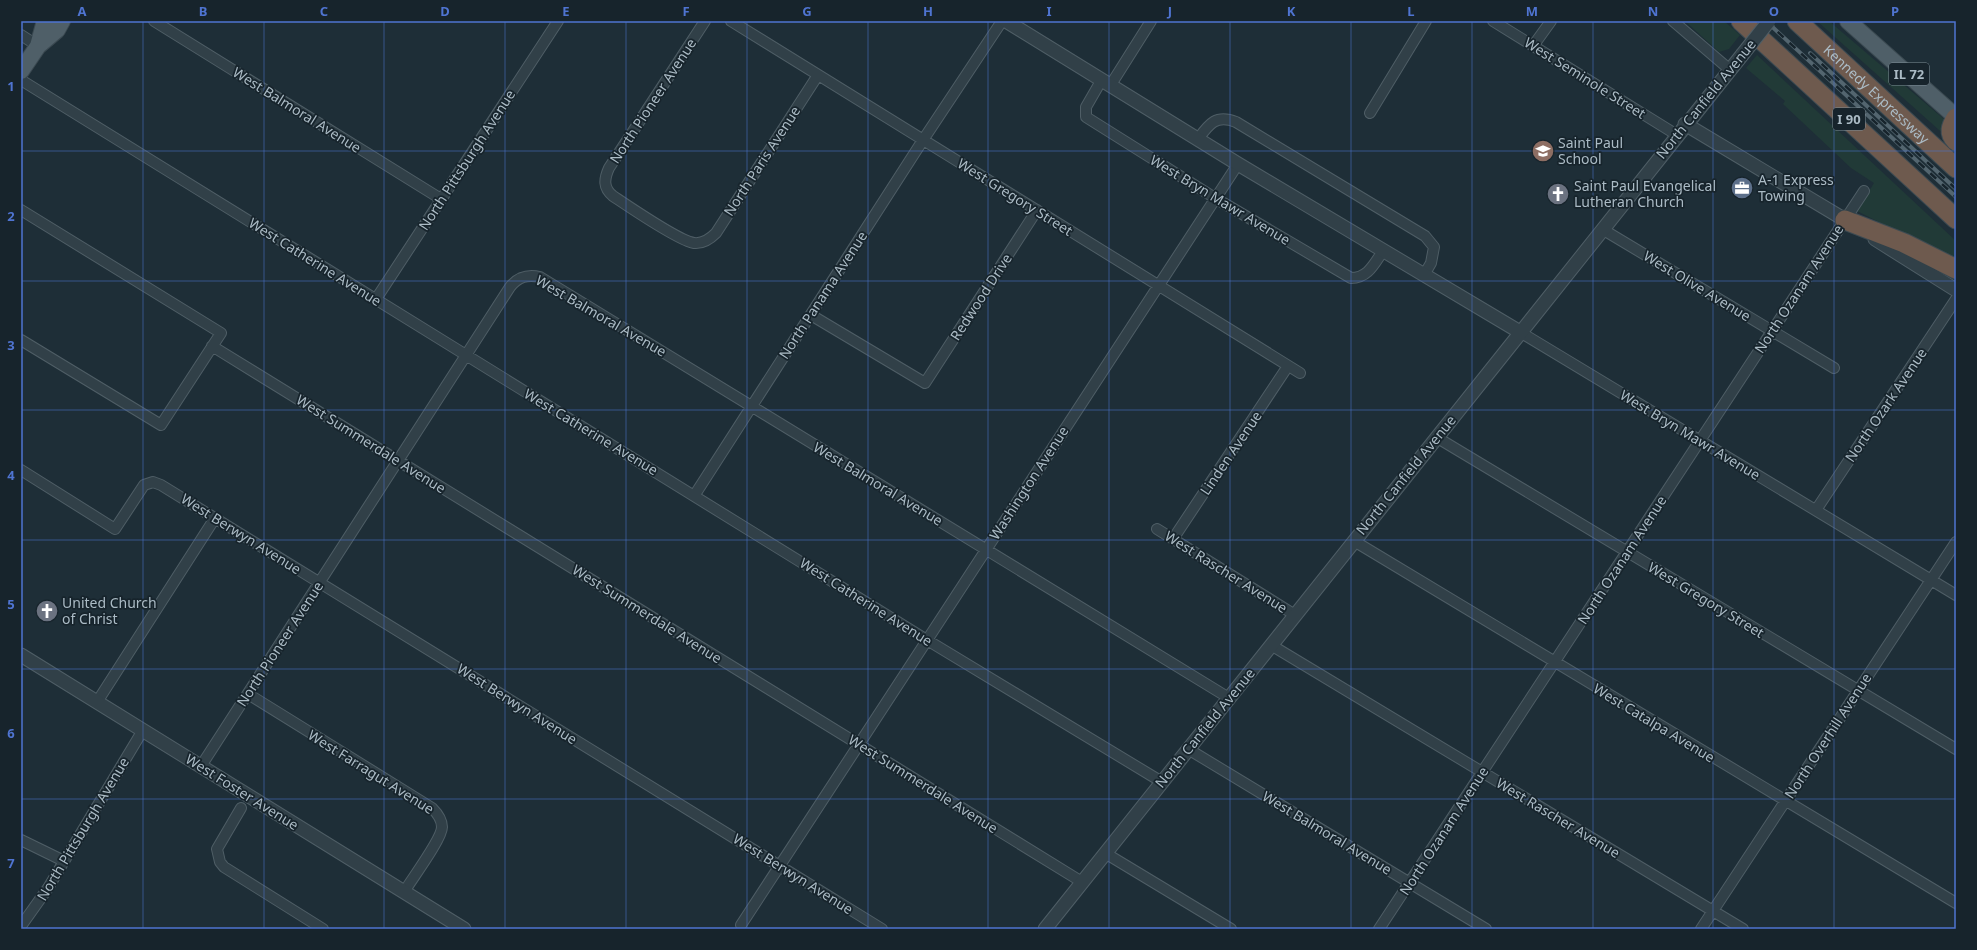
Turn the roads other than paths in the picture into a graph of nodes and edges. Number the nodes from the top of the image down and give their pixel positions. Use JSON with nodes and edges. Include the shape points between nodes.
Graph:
{"nodes":[{"id":1,"x":45,"y":21,"type":"edge"},
{"id":2,"x":62,"y":21,"type":"edge"},
{"id":3,"x":154,"y":21,"type":"edge"},
{"id":4,"x":558,"y":21,"type":"edge"},
{"id":5,"x":705,"y":21,"type":"edge"},
{"id":6,"x":731,"y":21,"type":"edge"},
{"id":7,"x":1002,"y":21,"type":"edge"},
{"id":8,"x":1151,"y":21,"type":"edge"},
{"id":9,"x":1426,"y":21,"type":"edge"},
{"id":10,"x":1492,"y":21,"type":"edge"},
{"id":11,"x":1551,"y":21,"type":"edge"},
{"id":12,"x":1673,"y":21,"type":"edge"},
{"id":13,"x":1741,"y":21,"type":"edge"},
{"id":14,"x":1768,"y":21,"type":"edge"},
{"id":15,"x":1797,"y":21,"type":"edge"},
{"id":16,"x":1848,"y":21,"type":"edge"},
{"id":17,"x":1015,"y":23,"type":"edge"},
{"id":18,"x":21,"y":35,"type":"edge"},
{"id":19,"x":38,"y":46,"type":"junction"},
{"id":20,"x":1533,"y":46,"type":"junction"},
{"id":21,"x":1729,"y":70,"type":"junction"},
{"id":22,"x":21,"y":71,"type":"edge"},
{"id":23,"x":818,"y":74,"type":"junction"},
{"id":24,"x":21,"y":80,"type":"edge"},
{"id":25,"x":1105,"y":83,"type":"junction"},
{"id":26,"x":1370,"y":113,"type":"dead end"},
{"id":27,"x":1956,"y":117,"type":"edge"},
{"id":28,"x":1685,"y":124,"type":"junction"},
{"id":29,"x":1677,"y":135,"type":"junction"},
{"id":30,"x":1198,"y":139,"type":"junction"},
{"id":31,"x":923,"y":140,"type":"junction"},
{"id":32,"x":1956,"y":141,"type":"edge"},
{"id":33,"x":1238,"y":164,"type":"junction"},
{"id":34,"x":1956,"y":168,"type":"edge"},
{"id":35,"x":1864,"y":191,"type":"dead end"},
{"id":36,"x":1215,"y":198,"type":"junction"},
{"id":37,"x":441,"y":199,"type":"junction"},
{"id":38,"x":21,"y":210,"type":"edge"},
{"id":39,"x":1037,"y":210,"type":"junction"},
{"id":40,"x":1956,"y":219,"type":"edge"},
{"id":41,"x":1845,"y":220,"type":"junction"},
{"id":42,"x":1602,"y":229,"type":"junction"},
{"id":43,"x":702,"y":242,"type":"joint"},
{"id":44,"x":1383,"y":251,"type":"junction"},
{"id":45,"x":1956,"y":269,"type":"edge"},
{"id":46,"x":1424,"y":275,"type":"junction"},
{"id":47,"x":1159,"y":286,"type":"junction"},
{"id":48,"x":1956,"y":290,"type":"edge"},
{"id":49,"x":376,"y":299,"type":"junction"},
{"id":50,"x":1956,"y":299,"type":"edge"},
{"id":51,"x":811,"y":315,"type":"junction"},
{"id":52,"x":1772,"y":331,"type":"junction"},
{"id":53,"x":1520,"y":332,"type":"junction"},
{"id":54,"x":21,"y":340,"type":"edge"},
{"id":55,"x":212,"y":346,"type":"junction"},
{"id":56,"x":466,"y":356,"type":"junction"},
{"id":57,"x":1288,"y":366,"type":"junction"},
{"id":58,"x":1834,"y":368,"type":"dead end"},
{"id":59,"x":1300,"y":373,"type":"dead end"},
{"id":60,"x":752,"y":406,"type":"junction"},
{"id":61,"x":1436,"y":437,"type":"junction"},
{"id":62,"x":1700,"y":441,"type":"junction"},
{"id":63,"x":399,"y":461,"type":"junction"},
{"id":64,"x":21,"y":470,"type":"edge"},
{"id":65,"x":694,"y":496,"type":"junction"},
{"id":66,"x":1816,"y":510,"type":"junction"},
{"id":67,"x":215,"y":518,"type":"junction"},
{"id":68,"x":1157,"y":529,"type":"dead end"},
{"id":69,"x":1173,"y":539,"type":"junction"},
{"id":70,"x":1354,"y":541,"type":"junction"},
{"id":71,"x":1956,"y":542,"type":"edge"},
{"id":72,"x":986,"y":549,"type":"junction"},
{"id":73,"x":1627,"y":552,"type":"junction"},
{"id":74,"x":1931,"y":580,"type":"junction"},
{"id":75,"x":320,"y":583,"type":"junction"},
{"id":76,"x":1956,"y":595,"type":"edge"},
{"id":77,"x":1295,"y":615,"type":"junction"},
{"id":78,"x":927,"y":640,"type":"junction"},
{"id":79,"x":1271,"y":645,"type":"junction"},
{"id":80,"x":21,"y":655,"type":"edge"},
{"id":81,"x":1554,"y":663,"type":"junction"},
{"id":82,"x":1858,"y":690,"type":"junction"},
{"id":83,"x":248,"y":694,"type":"junction"},
{"id":84,"x":1229,"y":698,"type":"junction"},
{"id":85,"x":97,"y":702,"type":"junction"},
{"id":86,"x":143,"y":730,"type":"junction"},
{"id":87,"x":859,"y":745,"type":"junction"},
{"id":88,"x":1188,"y":749,"type":"junction"},
{"id":89,"x":1956,"y":749,"type":"edge"},
{"id":90,"x":201,"y":766,"type":"junction"},
{"id":91,"x":1482,"y":772,"type":"junction"},
{"id":92,"x":1162,"y":782,"type":"junction"},
{"id":93,"x":1785,"y":801,"type":"junction"},
{"id":94,"x":241,"y":808,"type":"dead end"},
{"id":95,"x":21,"y":840,"type":"edge"},
{"id":96,"x":1105,"y":853,"type":"junction"},
{"id":97,"x":64,"y":861,"type":"junction"},
{"id":98,"x":780,"y":866,"type":"junction"},
{"id":99,"x":1082,"y":882,"type":"junction"},
{"id":100,"x":1410,"y":883,"type":"junction"},
{"id":101,"x":404,"y":892,"type":"junction"},
{"id":102,"x":1956,"y":903,"type":"edge"},
{"id":103,"x":1713,"y":911,"type":"junction"},
{"id":104,"x":741,"y":925,"type":"dead end"},
{"id":105,"x":21,"y":926,"type":"edge"},
{"id":106,"x":323,"y":929,"type":"edge"},
{"id":107,"x":464,"y":929,"type":"edge"},
{"id":108,"x":882,"y":929,"type":"edge"},
{"id":109,"x":1045,"y":929,"type":"edge"},
{"id":110,"x":1231,"y":929,"type":"edge"},
{"id":111,"x":1379,"y":929,"type":"edge"},
{"id":112,"x":1486,"y":929,"type":"edge"},
{"id":113,"x":1701,"y":929,"type":"edge"},
{"id":114,"x":1743,"y":929,"type":"edge"}],
"edges":[{"from":1,"to":19,"type":"main road"},
{"from":2,"to":19,"type":"main road","via":[[57,30]]},
{"from":3,"to":37,"type":"street","name":"West Balmoral Avenue"},
{"from":4,"to":37,"type":"street","name":"North Pittsburgh Avenue"},
{"from":5,"to":43,"type":"street","name":"North Pioneer Avenue","via":[[609,168],[605,182],[608,192],[613,196],[687,241]]},
{"from":6,"to":23,"type":"street","name":"West Gregory Street"},
{"from":7,"to":31,"type":"street","name":"North Panama Avenue"},
{"from":8,"to":25,"type":"street"},
{"from":9,"to":26,"type":"street"},
{"from":10,"to":20,"type":"street","name":"West Seminole Street"},
{"from":11,"to":20,"type":"street"},
{"from":12,"to":21,"type":"street"},
{"from":13,"to":40,"type":"highway","number":"I 90"},
{"from":14,"to":21,"type":"street","name":"North Canfield Avenue","bridge":true},
{"from":15,"to":34,"type":"highway","name":"Kennedy Expressway","number":"I 90"},
{"from":16,"to":27,"type":"main road","number":"IL 72"},
{"from":17,"to":25,"type":"street","name":"West Bryn Mawr Avenue"},
{"from":18,"to":19,"type":"street"},
{"from":19,"to":22,"type":"main road"},
{"from":20,"to":29,"type":"street","name":"West Seminole Street"},
{"from":21,"to":28,"type":"street","name":"North Canfield Avenue"},
{"from":23,"to":31,"type":"street","name":"West Gregory Street"},
{"from":23,"to":43,"type":"street","name":"North Paris Avenue","via":[[716,233]]},
{"from":24,"to":49,"type":"street","name":"West Catherine Avenue"},
{"from":25,"to":30,"type":"street","name":"West Bryn Mawr Avenue"},
{"from":25,"to":36,"type":"street","name":"West Bryn Mawr Avenue","via":[[1086,107],[1086,117]]},
{"from":27,"to":32,"type":"highway","via":[[1950,132]]},
{"from":28,"to":29,"type":"street","name":"North Canfield Avenue"},
{"from":28,"to":41,"type":"street"},
{"from":29,"to":42,"type":"street","name":"North Canfield Avenue"},
{"from":30,"to":33,"type":"street","name":"West Bryn Mawr Avenue"},
{"from":30,"to":46,"type":"street","via":[[1206,128],[1219,119],[1228,118],[1236,122],[1425,236],[1434,247],[1431,263]]},
{"from":31,"to":39,"type":"street","name":"West Gregory Street"},
{"from":31,"to":51,"type":"street","name":"North Panama Avenue"},
{"from":33,"to":36,"type":"street","name":"Washington Avenue"},
{"from":33,"to":44,"type":"street","name":"West Bryn Mawr Avenue"},
{"from":35,"to":41,"type":"street","name":"North Ozanam Avenue"},
{"from":36,"to":44,"type":"street","name":"West Bryn Mawr Avenue","via":[[1351,278],[1364,276]]},
{"from":36,"to":47,"type":"street","name":"Washington Avenue"},
{"from":37,"to":49,"type":"street","name":"North Pittsburgh Avenue"},
{"from":38,"to":55,"type":"street","via":[[221,333]]},
{"from":39,"to":47,"type":"street","name":"West Gregory Street"},
{"from":39,"to":51,"type":"street","name":"Redwood Drive","via":[[925,384]]},
{"from":41,"to":45,"type":"highway","via":[[1904,243]]},
{"from":41,"to":48,"type":"street"},
{"from":41,"to":52,"type":"street","name":"North Ozanam Avenue"},
{"from":42,"to":52,"type":"street","name":"West Olive Avenue"},
{"from":42,"to":53,"type":"street","name":"North Canfield Avenue"},
{"from":44,"to":46,"type":"street","name":"West Bryn Mawr Avenue"},
{"from":46,"to":53,"type":"street","name":"West Bryn Mawr Avenue"},
{"from":47,"to":57,"type":"street","name":"West Gregory Street"},
{"from":47,"to":72,"type":"street","name":"Washington Avenue"},
{"from":49,"to":56,"type":"street","name":"West Catherine Avenue"},
{"from":50,"to":66,"type":"street","name":"North Ozark Avenue"},
{"from":51,"to":60,"type":"street","name":"North Panama Avenue"},
{"from":52,"to":58,"type":"street","name":"West Olive Avenue"},
{"from":52,"to":62,"type":"street","name":"North Ozanam Avenue"},
{"from":53,"to":61,"type":"street","name":"North Canfield Avenue"},
{"from":53,"to":62,"type":"street","name":"West Bryn Mawr Avenue"},
{"from":54,"to":55,"type":"street","via":[[161,425]]},
{"from":55,"to":63,"type":"street","name":"West Summerdale Avenue"},
{"from":56,"to":60,"type":"street","name":"West Balmoral Avenue","via":[[510,287],[519,278],[540,277]]},
{"from":56,"to":63,"type":"street","name":"North Pioneer Avenue"},
{"from":56,"to":65,"type":"street","name":"West Catherine Avenue"},
{"from":57,"to":59,"type":"street","name":"West Gregory Street"},
{"from":57,"to":69,"type":"street","name":"Linden Avenue"},
{"from":60,"to":65,"type":"street","name":"North Panama Avenue"},
{"from":60,"to":72,"type":"street","name":"West Balmoral Avenue"},
{"from":61,"to":70,"type":"street","name":"North Canfield Avenue"},
{"from":61,"to":73,"type":"street","name":"West Gregory Street"},
{"from":62,"to":66,"type":"street","name":"West Bryn Mawr Avenue"},
{"from":62,"to":73,"type":"street","name":"North Ozanam Avenue"},
{"from":63,"to":75,"type":"street","name":"North Pioneer Avenue"},
{"from":63,"to":87,"type":"street","name":"West Summerdale Avenue"},
{"from":64,"to":67,"type":"street","name":"West Berwyn Avenue","via":[[115,529],[142,488],[150,482],[161,485]]},
{"from":65,"to":78,"type":"street","name":"West Catherine Avenue"},
{"from":66,"to":74,"type":"street","name":"West Bryn Mawr Avenue"},
{"from":67,"to":75,"type":"street","name":"West Berwyn Avenue"},
{"from":67,"to":85,"type":"street"},
{"from":68,"to":69,"type":"street","name":"West Rascher Avenue"},
{"from":69,"to":77,"type":"street","name":"West Rascher Avenue"},
{"from":70,"to":77,"type":"street","name":"North Canfield Avenue"},
{"from":70,"to":81,"type":"street","name":"West Catalpa Avenue"},
{"from":71,"to":74,"type":"street","name":"North Overhill Avenue"},
{"from":72,"to":78,"type":"street","name":"Washington Avenue"},
{"from":72,"to":84,"type":"street","name":"West Balmoral Avenue"},
{"from":73,"to":81,"type":"street","name":"North Ozanam Avenue"},
{"from":73,"to":82,"type":"street","name":"West Gregory Street"},
{"from":74,"to":76,"type":"street","name":"West Bryn Mawr Avenue"},
{"from":74,"to":82,"type":"street","name":"North Overhill Avenue"},
{"from":75,"to":83,"type":"street","name":"North Pioneer Avenue"},
{"from":75,"to":98,"type":"street","name":"West Berwyn Avenue"},
{"from":77,"to":79,"type":"street","name":"North Canfield Avenue"},
{"from":78,"to":87,"type":"street","name":"Washington Avenue"},
{"from":78,"to":92,"type":"street","name":"West Catherine Avenue"},
{"from":79,"to":84,"type":"street","name":"North Canfield Avenue"},
{"from":79,"to":91,"type":"street","name":"West Rascher Avenue"},
{"from":80,"to":85,"type":"street","name":"West Foster Avenue"},
{"from":81,"to":91,"type":"street","name":"North Ozanam Avenue"},
{"from":81,"to":93,"type":"street","name":"West Catalpa Avenue"},
{"from":82,"to":89,"type":"street","name":"West Gregory Street"},
{"from":82,"to":93,"type":"street","name":"North Overhill Avenue"},
{"from":83,"to":90,"type":"street","name":"North Pioneer Avenue"},
{"from":83,"to":101,"type":"street","name":"West Farragut Avenue","via":[[432,808],[437,814],[442,827],[441,834]]},
{"from":84,"to":88,"type":"street","name":"North Canfield Avenue"},
{"from":85,"to":86,"type":"street","name":"West Foster Avenue"},
{"from":86,"to":90,"type":"street","name":"West Foster Avenue"},
{"from":86,"to":97,"type":"street","name":"North Pittsburgh Avenue"},
{"from":87,"to":98,"type":"street","name":"Washington Avenue"},
{"from":87,"to":99,"type":"street","name":"West Summerdale Avenue"},
{"from":88,"to":92,"type":"street","name":"North Canfield Avenue"},
{"from":88,"to":100,"type":"street","name":"West Balmoral Avenue"},
{"from":90,"to":101,"type":"street","name":"West Foster Avenue"},
{"from":91,"to":100,"type":"street","name":"North Ozanam Avenue"},
{"from":91,"to":103,"type":"street","name":"West Rascher Avenue"},
{"from":92,"to":96,"type":"street","name":"North Canfield Avenue"},
{"from":93,"to":102,"type":"street","name":"West Catalpa Avenue"},
{"from":93,"to":103,"type":"street","name":"North Overhill Avenue"},
{"from":94,"to":106,"type":"street","via":[[218,849],[220,862],[224,867]]},
{"from":95,"to":97,"type":"street"},
{"from":96,"to":99,"type":"street","name":"North Canfield Avenue"},
{"from":96,"to":110,"type":"street"},
{"from":97,"to":105,"type":"street","name":"North Pittsburgh Avenue"},
{"from":98,"to":104,"type":"street","name":"Washington Avenue"},
{"from":98,"to":108,"type":"street","name":"West Berwyn Avenue"},
{"from":99,"to":109,"type":"street","name":"North Canfield Avenue"},
{"from":100,"to":111,"type":"street","name":"North Ozanam Avenue"},
{"from":100,"to":112,"type":"street","name":"West Balmoral Avenue"},
{"from":101,"to":107,"type":"street","name":"West Foster Avenue"},
{"from":103,"to":113,"type":"street","name":"North Overhill Avenue"},
{"from":103,"to":114,"type":"street","name":"West Rascher Avenue"}]}
